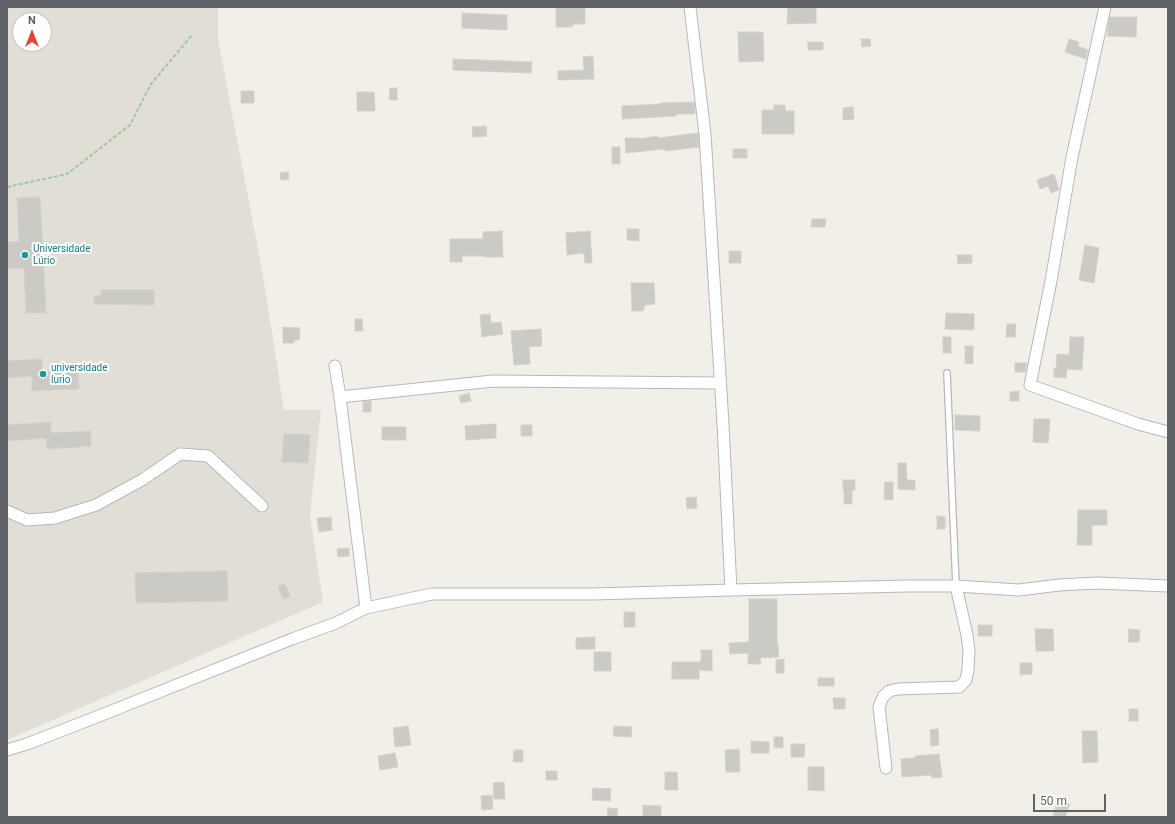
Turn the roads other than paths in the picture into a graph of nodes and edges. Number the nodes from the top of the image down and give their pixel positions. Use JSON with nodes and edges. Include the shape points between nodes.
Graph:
{"nodes":[{"id":1,"x":690,"y":7,"type":"edge"},
{"id":2,"x":1105,"y":7,"type":"edge"},
{"id":3,"x":335,"y":366,"type":"dead end"},
{"id":4,"x":947,"y":373,"type":"dead end"},
{"id":5,"x":720,"y":383,"type":"junction"},
{"id":6,"x":340,"y":397,"type":"junction"},
{"id":7,"x":1168,"y":432,"type":"edge"},
{"id":8,"x":262,"y":506,"type":"dead end"},
{"id":9,"x":7,"y":510,"type":"edge"},
{"id":10,"x":956,"y":586,"type":"junction"},
{"id":11,"x":1168,"y":586,"type":"edge"},
{"id":12,"x":731,"y":590,"type":"junction"},
{"id":13,"x":366,"y":608,"type":"junction"},
{"id":14,"x":7,"y":750,"type":"edge"},
{"id":15,"x":886,"y":768,"type":"dead end"}],
"edges":[{"from":1,"to":5,"type":"street","via":[[705,134]]},
{"from":2,"to":7,"type":"street","via":[[1072,157],[1030,385],[1138,424]]},
{"from":3,"to":6,"type":"street"},
{"from":4,"to":10,"type":"lane"},
{"from":5,"to":6,"type":"street","via":[[493,381]]},
{"from":5,"to":12,"type":"street"},
{"from":6,"to":13,"type":"street"},
{"from":8,"to":9,"type":"street","via":[[208,456],[180,454],[142,480],[96,506],[55,518],[28,520]]},
{"from":10,"to":11,"type":"street","via":[[1019,590],[1097,583]]},
{"from":10,"to":12,"type":"street"},
{"from":10,"to":15,"type":"street","via":[[969,651],[966,680],[959,687],[898,689],[889,691],[883,697],[879,707]]},
{"from":12,"to":13,"type":"street","via":[[593,594],[432,594]]},
{"from":13,"to":14,"type":"street","via":[[336,623]]}]}
